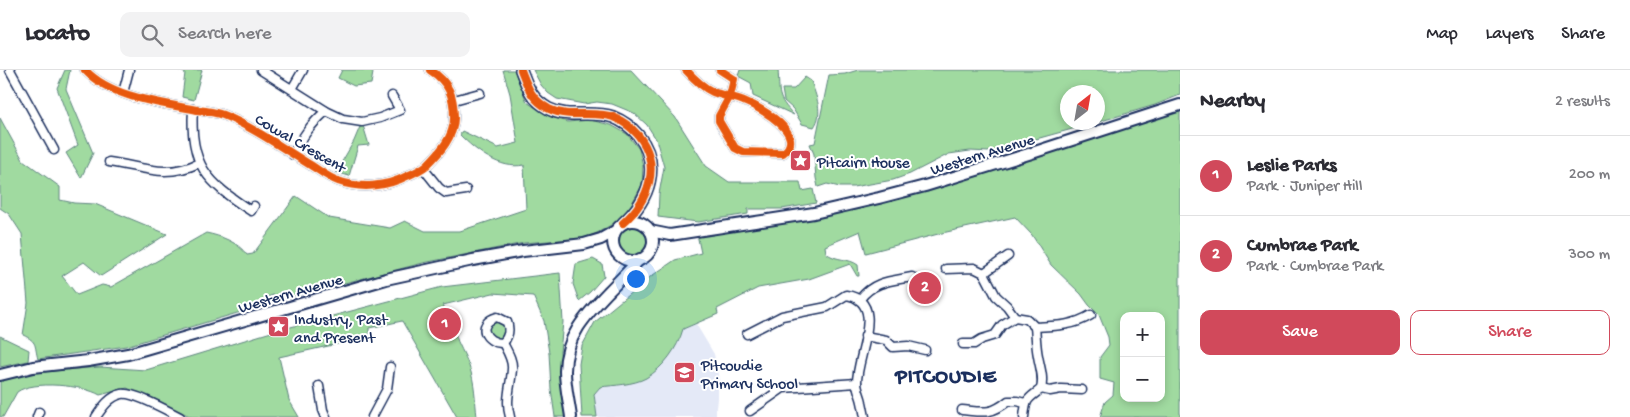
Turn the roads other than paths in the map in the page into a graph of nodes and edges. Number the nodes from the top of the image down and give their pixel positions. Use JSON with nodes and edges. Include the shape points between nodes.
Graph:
{"nodes":[{"id":1,"x":10,"y":70,"type":"edge"},
{"id":2,"x":85,"y":70,"type":"edge"},
{"id":3,"x":129,"y":70,"type":"edge"},
{"id":4,"x":261,"y":70,"type":"edge"},
{"id":5,"x":303,"y":70,"type":"edge"},
{"id":6,"x":430,"y":70,"type":"edge"},
{"id":7,"x":521,"y":70,"type":"edge"},
{"id":8,"x":686,"y":70,"type":"edge"},
{"id":9,"x":720,"y":70,"type":"edge"},
{"id":10,"x":292,"y":89,"type":"junction"},
{"id":11,"x":123,"y":93,"type":"junction"},
{"id":12,"x":480,"y":93,"type":"dead end"},
{"id":13,"x":392,"y":96,"type":"dead end"},
{"id":14,"x":730,"y":96,"type":"junction"},
{"id":15,"x":454,"y":100,"type":"junction"},
{"id":16,"x":1180,"y":105,"type":"edge"},
{"id":17,"x":193,"y":109,"type":"junction"},
{"id":18,"x":326,"y":111,"type":"junction"},
{"id":19,"x":54,"y":150,"type":"dead end"},
{"id":20,"x":293,"y":155,"type":"junction"},
{"id":21,"x":109,"y":162,"type":"dead end"},
{"id":22,"x":199,"y":163,"type":"junction"},
{"id":23,"x":423,"y":168,"type":"junction"},
{"id":24,"x":466,"y":190,"type":"dead end"},
{"id":25,"x":641,"y":202,"type":"junction"},
{"id":26,"x":251,"y":211,"type":"dead end"},
{"id":27,"x":623,"y":223,"type":"junction"},
{"id":28,"x":647,"y":227,"type":"junction"},
{"id":29,"x":615,"y":231,"type":"junction"},
{"id":30,"x":670,"y":235,"type":"junction"},
{"id":31,"x":589,"y":243,"type":"junction"},
{"id":32,"x":652,"y":248,"type":"junction"},
{"id":33,"x":617,"y":254,"type":"junction"},
{"id":34,"x":1008,"y":256,"type":"dead end"},
{"id":35,"x":640,"y":260,"type":"junction"},
{"id":36,"x":946,"y":269,"type":"dead end"},
{"id":37,"x":984,"y":272,"type":"junction"},
{"id":38,"x":912,"y":277,"type":"dead end"},
{"id":39,"x":618,"y":281,"type":"junction"},
{"id":40,"x":860,"y":299,"type":"junction"},
{"id":41,"x":1091,"y":315,"type":"dead end"},
{"id":42,"x":1015,"y":317,"type":"junction"},
{"id":43,"x":1036,"y":327,"type":"junction"},
{"id":44,"x":748,"y":334,"type":"dead end"},
{"id":45,"x":865,"y":336,"type":"junction"},
{"id":46,"x":503,"y":343,"type":"dead end"},
{"id":47,"x":963,"y":344,"type":"dead end"},
{"id":48,"x":925,"y":350,"type":"dead end"},
{"id":49,"x":390,"y":367,"type":"dead end"},
{"id":50,"x":0,"y":375,"type":"edge"},
{"id":51,"x":857,"y":383,"type":"junction"},
{"id":52,"x":320,"y":386,"type":"dead end"},
{"id":53,"x":1041,"y":389,"type":"junction"},
{"id":54,"x":1082,"y":390,"type":"dead end"},
{"id":55,"x":1025,"y":404,"type":"junction"},
{"id":56,"x":962,"y":410,"type":"dead end"},
{"id":57,"x":750,"y":411,"type":"dead end"},
{"id":58,"x":96,"y":417,"type":"edge"},
{"id":59,"x":180,"y":417,"type":"edge"},
{"id":60,"x":326,"y":417,"type":"edge"},
{"id":61,"x":372,"y":417,"type":"edge"},
{"id":62,"x":510,"y":417,"type":"edge"},
{"id":63,"x":571,"y":417,"type":"edge"},
{"id":64,"x":865,"y":417,"type":"edge"},
{"id":65,"x":1024,"y":417,"type":"edge"}],
"edges":[{"from":1,"to":19,"type":"street"},
{"from":2,"to":11,"type":"street","name":"Cowal Crescent","via":[[106,86]]},
{"from":3,"to":11,"type":"street"},
{"from":4,"to":10,"type":"street"},
{"from":5,"to":10,"type":"street"},
{"from":6,"to":15,"type":"street","via":[[438,75]]},
{"from":7,"to":25,"type":"main road","via":[[528,90],[550,109],[569,114],[593,113],[613,117],[636,133],[646,148],[650,165],[650,183]]},
{"from":8,"to":14,"type":"street","via":[[696,82]]},
{"from":9,"to":14,"type":"street","via":[[734,79]]},
{"from":10,"to":18,"type":"street"},
{"from":11,"to":17,"type":"street","name":"Cowal Crescent"},
{"from":12,"to":15,"type":"street"},
{"from":13,"to":18,"type":"street","via":[[400,110],[380,118],[362,122],[343,119]]},
{"from":14,"to":14,"type":"street","via":[[746,102],[784,126],[791,138],[788,149],[783,153],[743,152],[735,148],[718,121]]},
{"from":15,"to":23,"type":"street","name":"Cowal Crescent","via":[[454,127],[448,141]]},
{"from":16,"to":30,"type":"main road","name":"Western Avenue","via":[[879,198],[814,213]]},
{"from":17,"to":20,"type":"street","name":"Cowal Crescent","via":[[221,114],[240,122]]},
{"from":17,"to":22,"type":"street","via":[[192,128]]},
{"from":18,"to":20,"type":"street","via":[[312,124]]},
{"from":20,"to":23,"type":"street","name":"Cowal Crescent","via":[[336,181],[355,186],[397,182]]},
{"from":21,"to":22,"type":"street","via":[[175,172]]},
{"from":22,"to":26,"type":"street","via":[[225,194]]},
{"from":23,"to":24,"type":"street","via":[[446,193]]},
{"from":25,"to":27,"type":"main road"},
{"from":25,"to":28,"type":"main road","via":[[640,218]]},
{"from":27,"to":28,"type":"main road","via":[[637,221]]},
{"from":27,"to":29,"type":"main road"},
{"from":28,"to":30,"type":"main road","name":"Western Avenue"},
{"from":28,"to":32,"type":"main road"},
{"from":29,"to":31,"type":"main road"},
{"from":29,"to":33,"type":"main road","via":[[612,241]]},
{"from":30,"to":32,"type":"main road","name":"Western Avenue"},
{"from":31,"to":33,"type":"main road"},
{"from":31,"to":50,"type":"main road","name":"Western Avenue","via":[[523,251],[429,269],[128,354],[33,367]]},
{"from":32,"to":35,"type":"main road"},
{"from":33,"to":35,"type":"main road","via":[[630,261]]},
{"from":33,"to":39,"type":"main road","via":[[621,271]]},
{"from":34,"to":37,"type":"street"},
{"from":35,"to":39,"type":"main road"},
{"from":36,"to":37,"type":"street","via":[[974,268]]},
{"from":37,"to":42,"type":"street","via":[[996,296]]},
{"from":38,"to":40,"type":"street","via":[[877,285]]},
{"from":39,"to":63,"type":"main road","via":[[582,321],[567,353],[565,372]]},
{"from":40,"to":44,"type":"street","via":[[846,295],[828,307],[782,316]]},
{"from":40,"to":45,"type":"street","via":[[866,307],[868,320]]},
{"from":41,"to":43,"type":"street","via":[[1079,322]]},
{"from":42,"to":43,"type":"street","via":[[1027,319]]},
{"from":42,"to":47,"type":"street","via":[[1002,325],[995,335],[974,344]]},
{"from":43,"to":53,"type":"street","via":[[1043,374]]},
{"from":45,"to":48,"type":"street","via":[[886,340],[893,347]]},
{"from":45,"to":51,"type":"street"},
{"from":46,"to":62,"type":"street","via":[[512,368],[507,408]]},
{"from":49,"to":61,"type":"street","via":[[388,389]]},
{"from":51,"to":57,"type":"street","via":[[783,388]]},
{"from":51,"to":64,"type":"street"},
{"from":52,"to":60,"type":"street"},
{"from":53,"to":54,"type":"street"},
{"from":53,"to":55,"type":"street"},
{"from":55,"to":56,"type":"street","via":[[1008,401],[988,412]]},
{"from":55,"to":65,"type":"street"},
{"from":58,"to":59,"type":"street","via":[[106,402],[122,394],[134,396]]}]}
